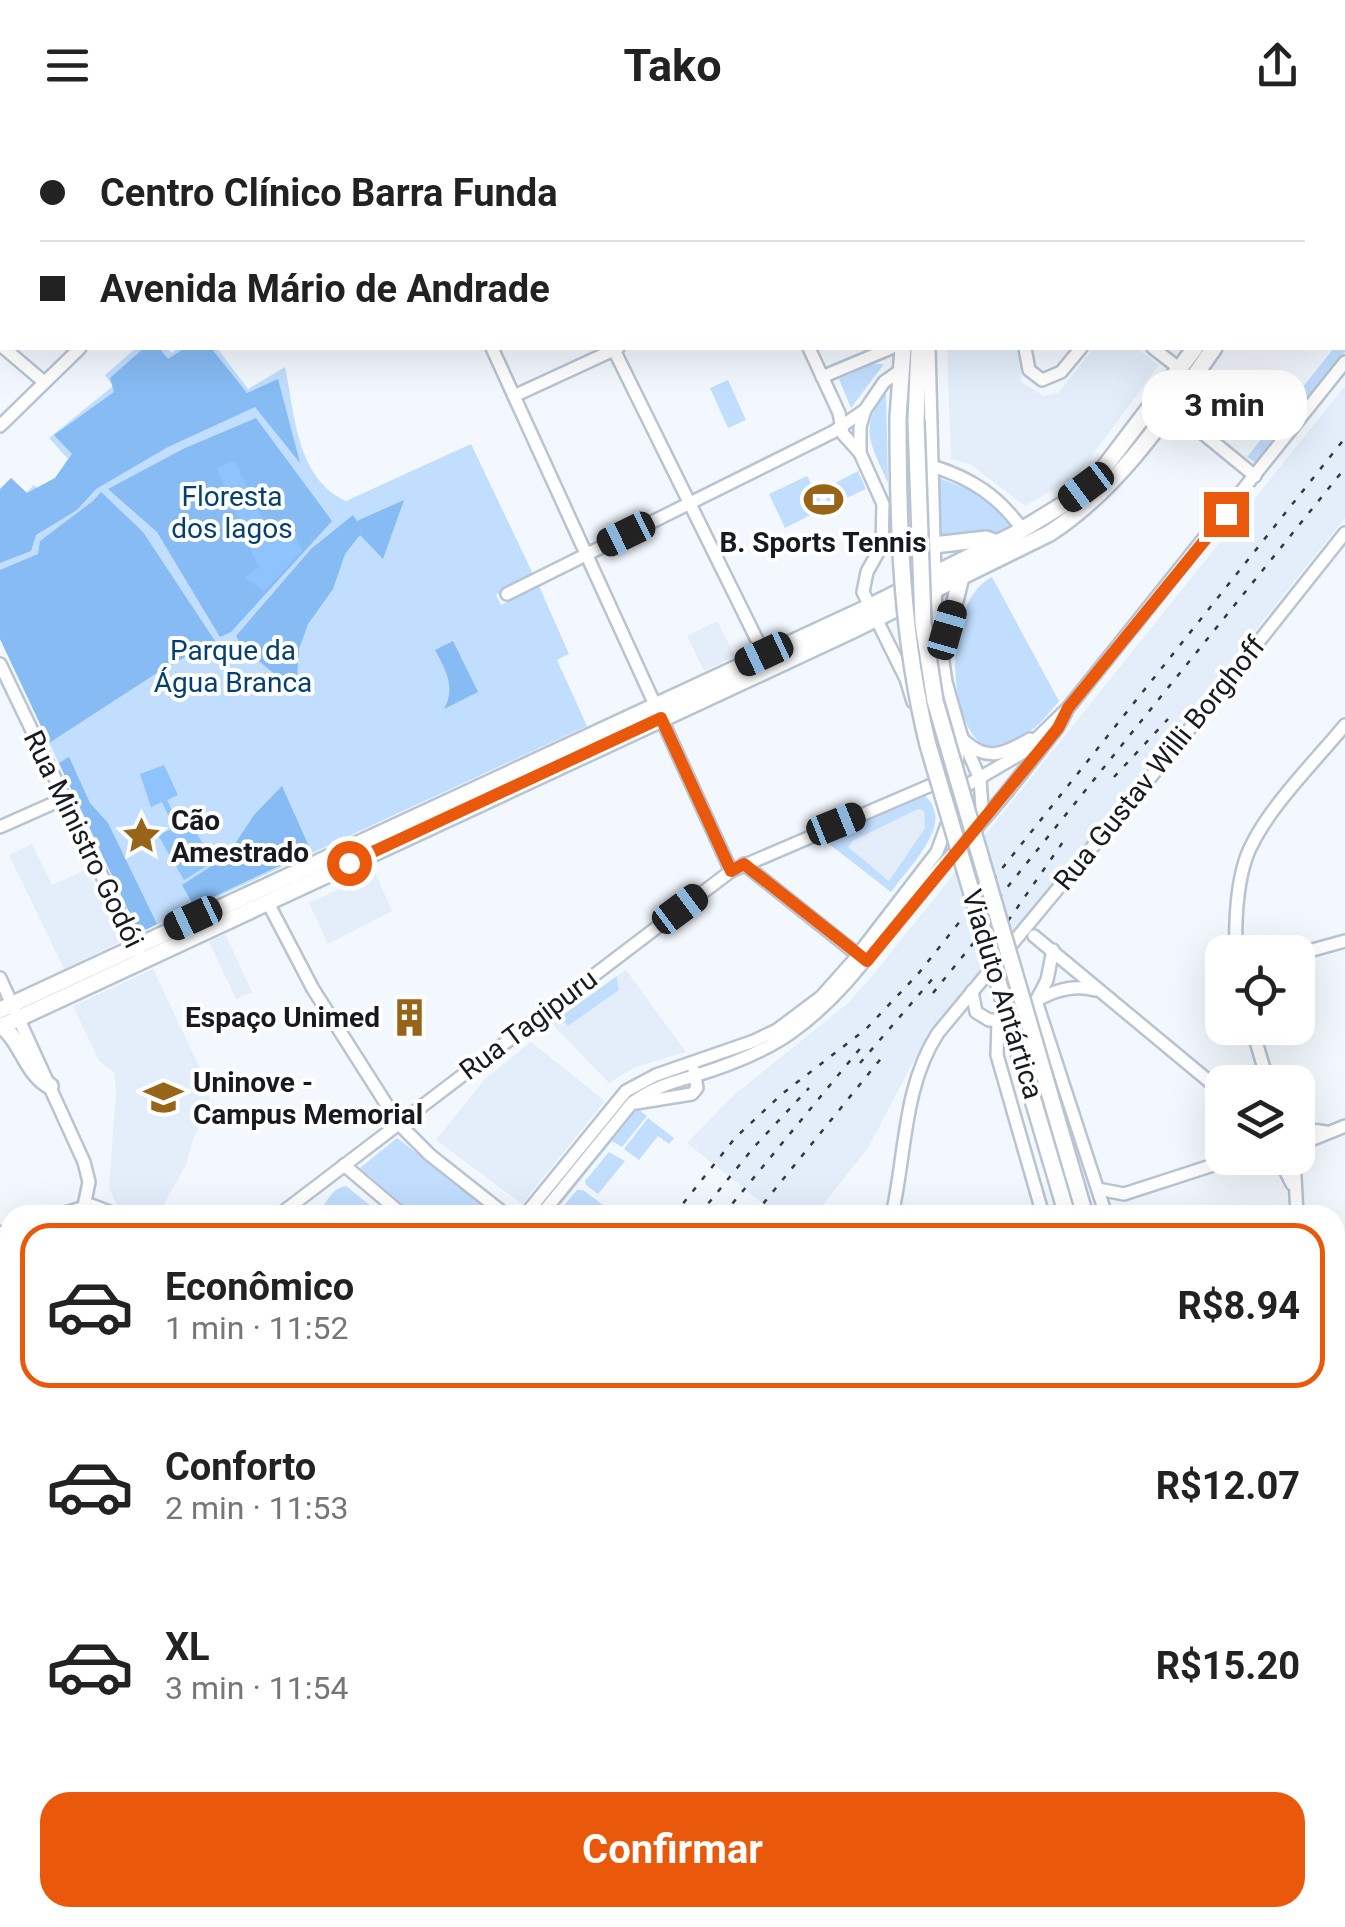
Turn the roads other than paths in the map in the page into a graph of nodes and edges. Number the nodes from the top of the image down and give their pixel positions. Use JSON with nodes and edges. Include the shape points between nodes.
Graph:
{"nodes":[{"id":1,"x":7,"y":350,"type":"edge"},
{"id":2,"x":78,"y":350,"type":"edge"},
{"id":3,"x":493,"y":350,"type":"edge"},
{"id":4,"x":611,"y":350,"type":"edge"},
{"id":5,"x":616,"y":350,"type":"edge"},
{"id":6,"x":810,"y":350,"type":"edge"},
{"id":7,"x":886,"y":350,"type":"edge"},
{"id":8,"x":903,"y":350,"type":"edge"},
{"id":9,"x":919,"y":350,"type":"edge"},
{"id":10,"x":929,"y":350,"type":"edge"},
{"id":11,"x":1025,"y":350,"type":"edge"},
{"id":12,"x":1079,"y":350,"type":"edge"},
{"id":13,"x":1156,"y":350,"type":"edge"},
{"id":14,"x":1193,"y":350,"type":"edge"},
{"id":15,"x":1213,"y":350,"type":"edge"},
{"id":16,"x":1345,"y":362,"type":"edge"},
{"id":17,"x":1180,"y":369,"type":"junction"},
{"id":18,"x":901,"y":370,"type":"junction"},
{"id":19,"x":822,"y":377,"type":"junction"},
{"id":20,"x":44,"y":382,"type":"junction"},
{"id":21,"x":514,"y":396,"type":"junction"},
{"id":22,"x":1172,"y":408,"type":"junction"},
{"id":23,"x":865,"y":410,"type":"junction"},
{"id":24,"x":0,"y":426,"type":"edge"},
{"id":25,"x":841,"y":426,"type":"junction"},
{"id":26,"x":860,"y":453,"type":"junction"},
{"id":27,"x":932,"y":466,"type":"junction"},
{"id":28,"x":1255,"y":476,"type":"junction"},
{"id":29,"x":691,"y":503,"type":"junction"},
{"id":30,"x":883,"y":504,"type":"junction"},
{"id":31,"x":933,"y":516,"type":"junction"},
{"id":32,"x":1024,"y":530,"type":"junction"},
{"id":33,"x":1345,"y":533,"type":"edge"},
{"id":34,"x":998,"y":543,"type":"junction"},
{"id":35,"x":934,"y":545,"type":"junction"},
{"id":36,"x":586,"y":554,"type":"junction"},
{"id":37,"x":870,"y":566,"type":"junction"},
{"id":38,"x":934,"y":573,"type":"junction"},
{"id":39,"x":961,"y":578,"type":"junction"},
{"id":40,"x":935,"y":590,"type":"junction"},
{"id":41,"x":507,"y":594,"type":"dead end"},
{"id":42,"x":874,"y":612,"type":"junction"},
{"id":43,"x":764,"y":654,"type":"junction"},
{"id":44,"x":942,"y":657,"type":"junction"},
{"id":45,"x":0,"y":664,"type":"edge"},
{"id":46,"x":1068,"y":708,"type":"junction"},
{"id":47,"x":658,"y":711,"type":"junction"},
{"id":48,"x":1345,"y":725,"type":"edge"},
{"id":49,"x":1045,"y":732,"type":"junction"},
{"id":50,"x":960,"y":735,"type":"junction"},
{"id":51,"x":980,"y":779,"type":"junction"},
{"id":52,"x":936,"y":783,"type":"junction"},
{"id":53,"x":63,"y":799,"type":"junction"},
{"id":54,"x":0,"y":827,"type":"edge"},
{"id":55,"x":947,"y":827,"type":"junction"},
{"id":56,"x":946,"y":862,"type":"junction"},
{"id":57,"x":744,"y":864,"type":"junction"},
{"id":58,"x":731,"y":871,"type":"junction"},
{"id":59,"x":267,"y":901,"type":"junction"},
{"id":60,"x":1039,"y":910,"type":"junction"},
{"id":61,"x":1237,"y":935,"type":"edge"},
{"id":62,"x":1034,"y":936,"type":"junction"},
{"id":63,"x":1345,"y":941,"type":"edge"},
{"id":64,"x":1315,"y":949,"type":"edge"},
{"id":65,"x":1053,"y":950,"type":"junction"},
{"id":66,"x":139,"y":952,"type":"junction"},
{"id":67,"x":1000,"y":957,"type":"junction"},
{"id":68,"x":862,"y":958,"type":"junction"},
{"id":69,"x":0,"y":978,"type":"edge"},
{"id":70,"x":972,"y":991,"type":"junction"},
{"id":71,"x":1100,"y":991,"type":"junction"},
{"id":72,"x":1036,"y":1002,"type":"junction"},
{"id":73,"x":10,"y":1011,"type":"edge"},
{"id":74,"x":998,"y":1020,"type":"junction"},
{"id":75,"x":0,"y":1026,"type":"edge"},
{"id":76,"x":694,"y":1069,"type":"junction"},
{"id":77,"x":1205,"y":1078,"type":"edge"},
{"id":78,"x":50,"y":1086,"type":"junction"},
{"id":79,"x":399,"y":1124,"type":"junction"},
{"id":80,"x":1345,"y":1126,"type":"edge"},
{"id":81,"x":1315,"y":1131,"type":"edge"},
{"id":82,"x":1326,"y":1132,"type":"junction"},
{"id":83,"x":1315,"y":1137,"type":"edge"},
{"id":84,"x":344,"y":1165,"type":"junction"},
{"id":85,"x":1205,"y":1168,"type":"edge"},
{"id":86,"x":1287,"y":1175,"type":"edge"},
{"id":87,"x":1294,"y":1175,"type":"edge"},
{"id":88,"x":1294,"y":1188,"type":"junction"},
{"id":89,"x":1098,"y":1189,"type":"junction"},
{"id":90,"x":1124,"y":1194,"type":"junction"},
{"id":91,"x":84,"y":1205,"type":"edge"},
{"id":92,"x":293,"y":1205,"type":"edge"},
{"id":93,"x":391,"y":1205,"type":"edge"},
{"id":94,"x":493,"y":1205,"type":"edge"},
{"id":95,"x":533,"y":1205,"type":"edge"},
{"id":96,"x":549,"y":1205,"type":"edge"},
{"id":97,"x":894,"y":1205,"type":"edge"},
{"id":98,"x":1040,"y":1205,"type":"edge"},
{"id":99,"x":1064,"y":1205,"type":"edge"},
{"id":100,"x":1082,"y":1205,"type":"edge"},
{"id":101,"x":1104,"y":1205,"type":"edge"},
{"id":102,"x":1116,"y":1205,"type":"edge"},
{"id":103,"x":1296,"y":1205,"type":"edge"}],
"edges":[{"from":1,"to":20,"type":"street"},
{"from":2,"to":20,"type":"street"},
{"from":3,"to":21,"type":"street"},
{"from":4,"to":21,"type":"street"},
{"from":5,"to":29,"type":"street"},
{"from":6,"to":19,"type":"street"},
{"from":7,"to":19,"type":"street"},
{"from":8,"to":18,"type":"main road","name":"Viaduto Antártica"},
{"from":9,"to":100,"type":"main road","name":"Viaduto Antártica","bridge":true,"via":[[922,623],[935,701]]},
{"from":10,"to":27,"type":"street"},
{"from":11,"to":12,"type":"street","via":[[1029,370],[1042,380],[1061,372]]},
{"from":13,"to":17,"type":"street"},
{"from":14,"to":17,"type":"main road"},
{"from":15,"to":22,"type":"main road"},
{"from":16,"to":28,"type":"street"},
{"from":17,"to":32,"type":"main road","via":[[1097,478]]},
{"from":18,"to":23,"type":"street"},
{"from":18,"to":99,"type":"main road","name":"Viaduto Antártica","bridge":true,"via":[[899,543],[912,676]]},
{"from":19,"to":25,"type":"street"},
{"from":20,"to":24,"type":"street"},
{"from":21,"to":36,"type":"street"},
{"from":22,"to":28,"type":"street"},
{"from":22,"to":39,"type":"main road","via":[[1075,517]]},
{"from":23,"to":25,"type":"street"},
{"from":23,"to":26,"type":"street"},
{"from":25,"to":26,"type":"street"},
{"from":25,"to":29,"type":"street"},
{"from":26,"to":30,"type":"street"},
{"from":27,"to":31,"type":"street"},
{"from":27,"to":32,"type":"street","via":[[990,492]]},
{"from":28,"to":46,"type":"street"},
{"from":29,"to":36,"type":"street"},
{"from":29,"to":43,"type":"street"},
{"from":30,"to":31,"type":"street","via":[[910,531]]},
{"from":30,"to":37,"type":"street","via":[[884,535]]},
{"from":31,"to":35,"type":"street"},
{"from":32,"to":34,"type":"main road"},
{"from":33,"to":60,"type":"street","name":"Rua Gustav Willi Borghoff"},
{"from":34,"to":35,"type":"main road"},
{"from":34,"to":38,"type":"main road"},
{"from":35,"to":37,"type":"street","via":[[886,554]]},
{"from":35,"to":38,"type":"street"},
{"from":36,"to":41,"type":"street"},
{"from":36,"to":47,"type":"street"},
{"from":37,"to":42,"type":"street","via":[[863,592]]},
{"from":38,"to":40,"type":"street"},
{"from":38,"to":42,"type":"main road"},
{"from":39,"to":40,"type":"main road"},
{"from":39,"to":44,"type":"main road"},
{"from":40,"to":42,"type":"main road"},
{"from":40,"to":44,"type":"street"},
{"from":42,"to":43,"type":"main road"},
{"from":42,"to":47,"type":"main road"},
{"from":42,"to":52,"type":"street","via":[[906,679]]},
{"from":43,"to":47,"type":"main road"},
{"from":44,"to":50,"type":"street"},
{"from":45,"to":53,"type":"street","name":"Rua Ministro Godói"},
{"from":46,"to":49,"type":"street"},
{"from":46,"to":56,"type":"street"},
{"from":47,"to":58,"type":"street"},
{"from":47,"to":59,"type":"main road"},
{"from":47,"to":66,"type":"main road"},
{"from":48,"to":61,"type":"street","via":[[1247,856]]},
{"from":49,"to":50,"type":"street","via":[[997,755],[981,753]]},
{"from":49,"to":51,"type":"street"},
{"from":50,"to":51,"type":"street"},
{"from":50,"to":52,"type":"street","via":[[956,762]]},
{"from":51,"to":55,"type":"street","via":[[960,792]]},
{"from":51,"to":56,"type":"street","via":[[982,808]]},
{"from":52,"to":55,"type":"street"},
{"from":52,"to":57,"type":"street","name":"Rua Tagipuru"},
{"from":53,"to":54,"type":"street"},
{"from":53,"to":66,"type":"street","name":"Rua Ministro Godói"},
{"from":55,"to":68,"type":"street","via":[[937,852]]},
{"from":56,"to":68,"type":"street"},
{"from":57,"to":58,"type":"street","name":"Rua Tagipuru"},
{"from":57,"to":68,"type":"street"},
{"from":58,"to":79,"type":"street","name":"Rua Tagipuru"},
{"from":59,"to":66,"type":"main road"},
{"from":59,"to":79,"type":"street","via":[[313,989]]},
{"from":60,"to":62,"type":"street"},
{"from":60,"to":67,"type":"street","name":"Rua Gustav Willi Borghoff"},
{"from":62,"to":65,"type":"street"},
{"from":62,"to":67,"type":"street"},
{"from":63,"to":64,"type":"street"},
{"from":65,"to":71,"type":"street"},
{"from":65,"to":72,"type":"street"},
{"from":66,"to":73,"type":"main road"},
{"from":67,"to":70,"type":"street","name":"Rua Gustav Willi Borghoff"},
{"from":68,"to":76,"type":"street","via":[[837,994],[788,1035],[732,1062]]},
{"from":69,"to":73,"type":"street"},
{"from":70,"to":74,"type":"street","via":[[976,1012]]},
{"from":70,"to":97,"type":"street","name":"Rua Gustav Willi Borghoff","via":[[924,1054]]},
{"from":71,"to":72,"type":"street","via":[[1069,986]]},
{"from":71,"to":77,"type":"street"},
{"from":72,"to":74,"type":"street"},
{"from":72,"to":89,"type":"street"},
{"from":73,"to":75,"type":"main road"},
{"from":73,"to":78,"type":"street"},
{"from":74,"to":98,"type":"street","via":[[997,1055]]},
{"from":75,"to":78,"type":"main road"},
{"from":76,"to":95,"type":"street","via":[[656,1075],[626,1091]]},
{"from":76,"to":96,"type":"street","via":[[692,1094],[632,1104]]},
{"from":78,"to":91,"type":"street","via":[[87,1173]]},
{"from":79,"to":84,"type":"street","name":"Rua Tagipuru"},
{"from":79,"to":94,"type":"street"},
{"from":80,"to":82,"type":"street"},
{"from":81,"to":82,"type":"street"},
{"from":82,"to":83,"type":"street"},
{"from":84,"to":92,"type":"street","name":"Rua Tagipuru"},
{"from":84,"to":93,"type":"street"},
{"from":85,"to":90,"type":"street"},
{"from":86,"to":88,"type":"street"},
{"from":87,"to":88,"type":"street"},
{"from":88,"to":103,"type":"street"},
{"from":89,"to":90,"type":"street"},
{"from":89,"to":101,"type":"street"},
{"from":90,"to":102,"type":"street"}]}
